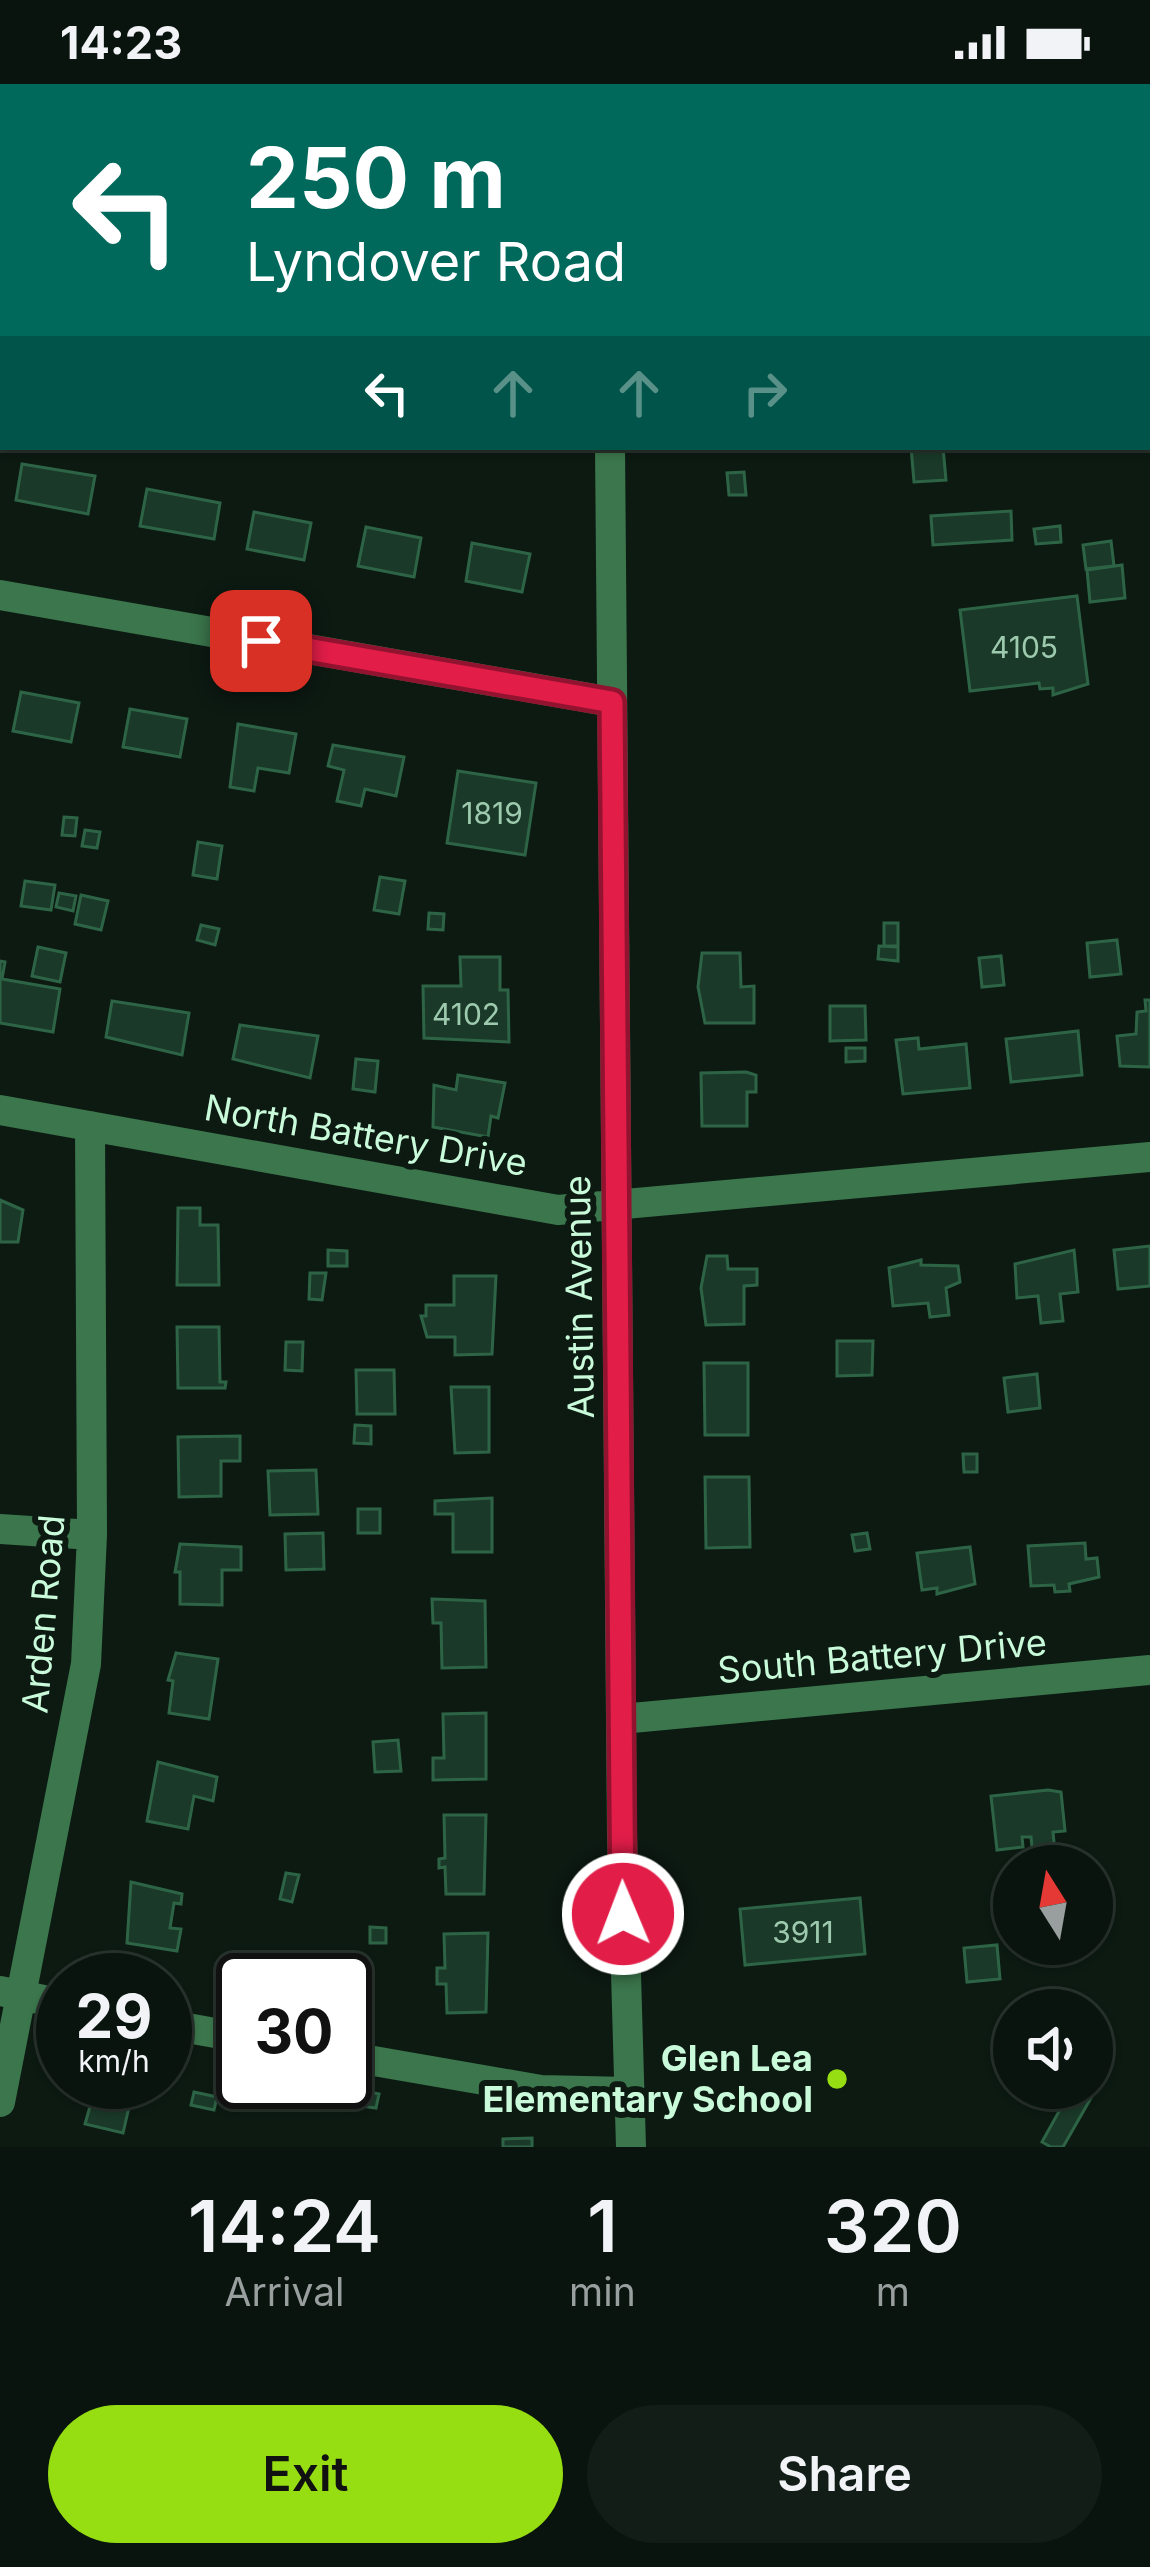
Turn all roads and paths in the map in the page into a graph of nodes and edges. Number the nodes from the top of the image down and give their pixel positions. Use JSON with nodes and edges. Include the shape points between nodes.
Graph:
{"nodes":[{"id":1,"x":610,"y":450,"type":"edge"},
{"id":2,"x":0,"y":595,"type":"edge"},
{"id":3,"x":612,"y":702,"type":"junction"},
{"id":4,"x":0,"y":1110,"type":"edge"},
{"id":5,"x":90,"y":1126,"type":"junction"},
{"id":6,"x":1150,"y":1157,"type":"edge"},
{"id":7,"x":617,"y":1203,"type":"junction"},
{"id":8,"x":0,"y":1529,"type":"edge"},
{"id":9,"x":92,"y":1535,"type":"junction"},
{"id":10,"x":1150,"y":1670,"type":"edge"},
{"id":11,"x":621,"y":1720,"type":"junction"},
{"id":12,"x":11,"y":1994,"type":"edge"},
{"id":13,"x":372,"y":2061,"type":"edge"},
{"id":14,"x":628,"y":2092,"type":"junction"},
{"id":15,"x":0,"y":2102,"type":"edge"},
{"id":16,"x":631,"y":2147,"type":"edge"}],
"edges":[{"from":1,"to":3,"type":"street","name":"Austin Avenue"},
{"from":2,"to":3,"type":"street"},
{"from":3,"to":7,"type":"street","name":"Austin Avenue"},
{"from":4,"to":5,"type":"street","name":"North Battery Drive"},
{"from":5,"to":7,"type":"street","name":"North Battery Drive","via":[[558,1210]]},
{"from":5,"to":9,"type":"street","name":"Arden Road"},
{"from":6,"to":7,"type":"street","name":"North Battery Drive"},
{"from":7,"to":11,"type":"street","name":"Austin Avenue"},
{"from":8,"to":9,"type":"street"},
{"from":9,"to":12,"type":"street","name":"Arden Road","via":[[86,1664]]},
{"from":10,"to":11,"type":"street","name":"South Battery Drive"},
{"from":11,"to":14,"type":"street","name":"Austin Avenue"},
{"from":12,"to":15,"type":"street","name":"Arden Road"},
{"from":13,"to":14,"type":"street","via":[[541,2090]]},
{"from":14,"to":16,"type":"street","name":"Austin Avenue"}]}
